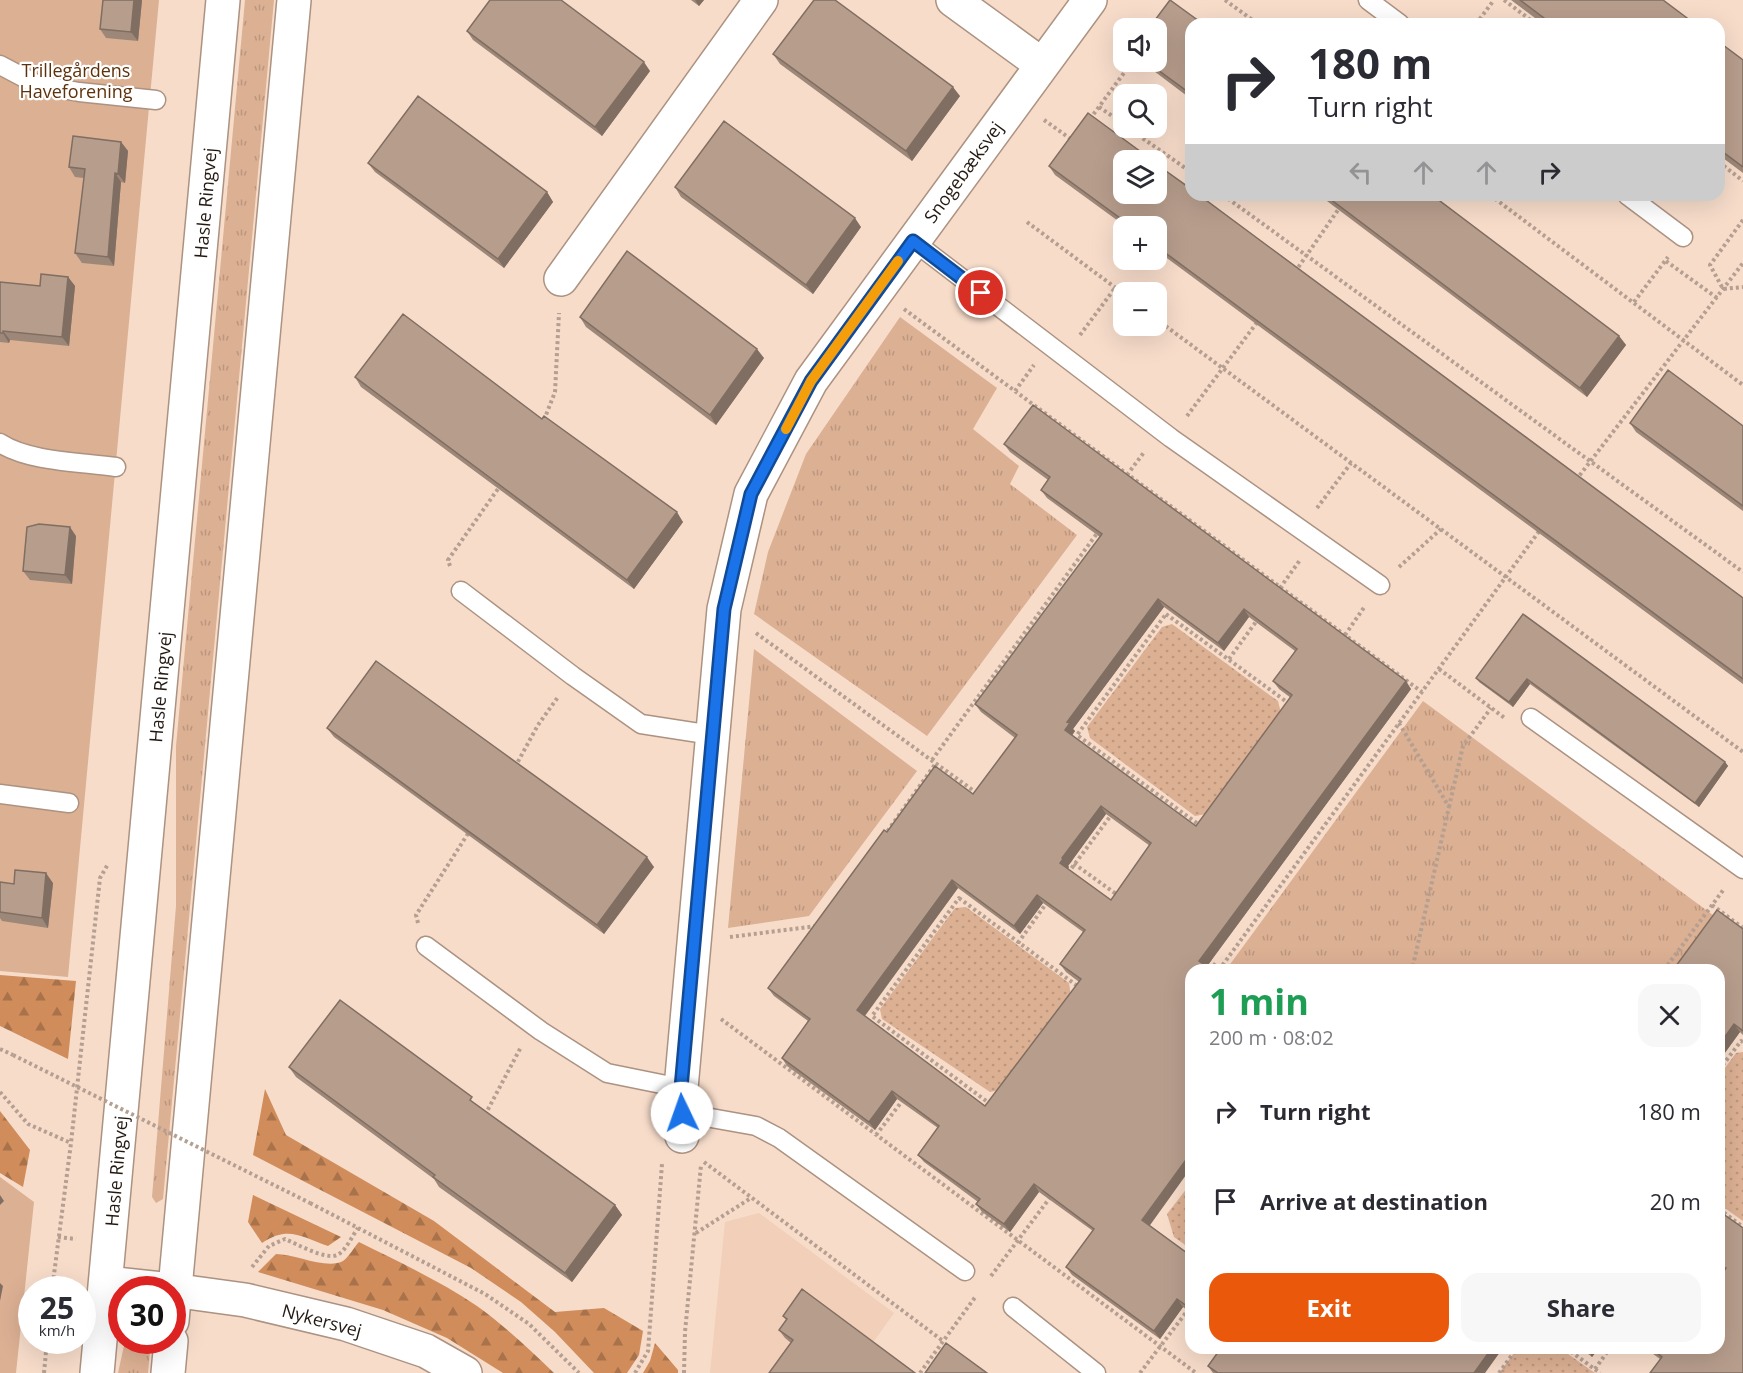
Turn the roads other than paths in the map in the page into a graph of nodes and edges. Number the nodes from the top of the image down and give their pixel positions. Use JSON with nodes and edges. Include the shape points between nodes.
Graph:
{"nodes":[{"id":1,"x":223,"y":0,"type":"edge"},
{"id":2,"x":294,"y":0,"type":"edge"},
{"id":3,"x":761,"y":0,"type":"edge"},
{"id":4,"x":953,"y":0,"type":"edge"},
{"id":5,"x":1090,"y":0,"type":"edge"},
{"id":6,"x":1368,"y":0,"type":"edge"},
{"id":7,"x":1392,"y":18,"type":"edge"},
{"id":8,"x":1041,"y":64,"type":"junction"},
{"id":9,"x":0,"y":65,"type":"edge"},
{"id":10,"x":156,"y":100,"type":"dead end"},
{"id":11,"x":1635,"y":201,"type":"edge"},
{"id":12,"x":1683,"y":237,"type":"road end"},
{"id":13,"x":913,"y":241,"type":"junction"},
{"id":14,"x":561,"y":279,"type":"road end"},
{"id":15,"x":0,"y":443,"type":"edge"},
{"id":16,"x":116,"y":466,"type":"dead end"},
{"id":17,"x":1380,"y":585,"type":"road end"},
{"id":18,"x":461,"y":591,"type":"road end"},
{"id":19,"x":1532,"y":718,"type":"road end"},
{"id":20,"x":712,"y":735,"type":"junction"},
{"id":21,"x":0,"y":794,"type":"edge"},
{"id":22,"x":69,"y":802,"type":"dead end"},
{"id":23,"x":1742,"y":868,"type":"edge"},
{"id":24,"x":426,"y":946,"type":"road end"},
{"id":25,"x":682,"y":1112,"type":"junction"},
{"id":26,"x":965,"y":1271,"type":"road end"},
{"id":27,"x":175,"y":1276,"type":"edge"},
{"id":28,"x":106,"y":1283,"type":"joint"},
{"id":29,"x":186,"y":1298,"type":"edge"},
{"id":30,"x":1013,"y":1307,"type":"dead end"},
{"id":31,"x":170,"y":1354,"type":"edge"},
{"id":32,"x":97,"y":1373,"type":"edge"},
{"id":33,"x":168,"y":1373,"type":"edge"},
{"id":34,"x":465,"y":1373,"type":"edge"},
{"id":35,"x":1096,"y":1373,"type":"edge"}],
"edges":[{"from":1,"to":28,"type":"main road","name":"Hasle Ringvej"},
{"from":2,"to":27,"type":"main road"},
{"from":3,"to":14,"type":"main road"},
{"from":4,"to":8,"type":"main road"},
{"from":5,"to":8,"type":"main road","name":"Snogebæksvej"},
{"from":6,"to":7,"type":"lane"},
{"from":8,"to":13,"type":"main road","name":"Snogebæksvej"},
{"from":9,"to":10,"type":"lane","via":[[36,84]]},
{"from":11,"to":12,"type":"lane"},
{"from":13,"to":17,"type":"lane","via":[[1171,438]]},
{"from":13,"to":20,"type":"main road","name":"Snogebæksvej","via":[[811,381],[751,494],[724,609]]},
{"from":15,"to":16,"type":"lane","via":[[45,458]]},
{"from":18,"to":20,"type":"lane","via":[[641,724]]},
{"from":19,"to":23,"type":"lane"},
{"from":20,"to":25,"type":"main road","name":"Snogebæksvej"},
{"from":21,"to":22,"type":"lane"},
{"from":24,"to":25,"type":"lane","via":[[534,1026],[607,1073]]},
{"from":25,"to":26,"type":"lane","via":[[756,1126],[779,1138]]},
{"from":28,"to":32,"type":"main road","name":"Hasle Ringvej"},
{"from":29,"to":34,"type":"main road","name":"Nykersvej","via":[[245,1300],[346,1324],[426,1351]]},
{"from":30,"to":35,"type":"lane"},
{"from":31,"to":33,"type":"main road"}]}
